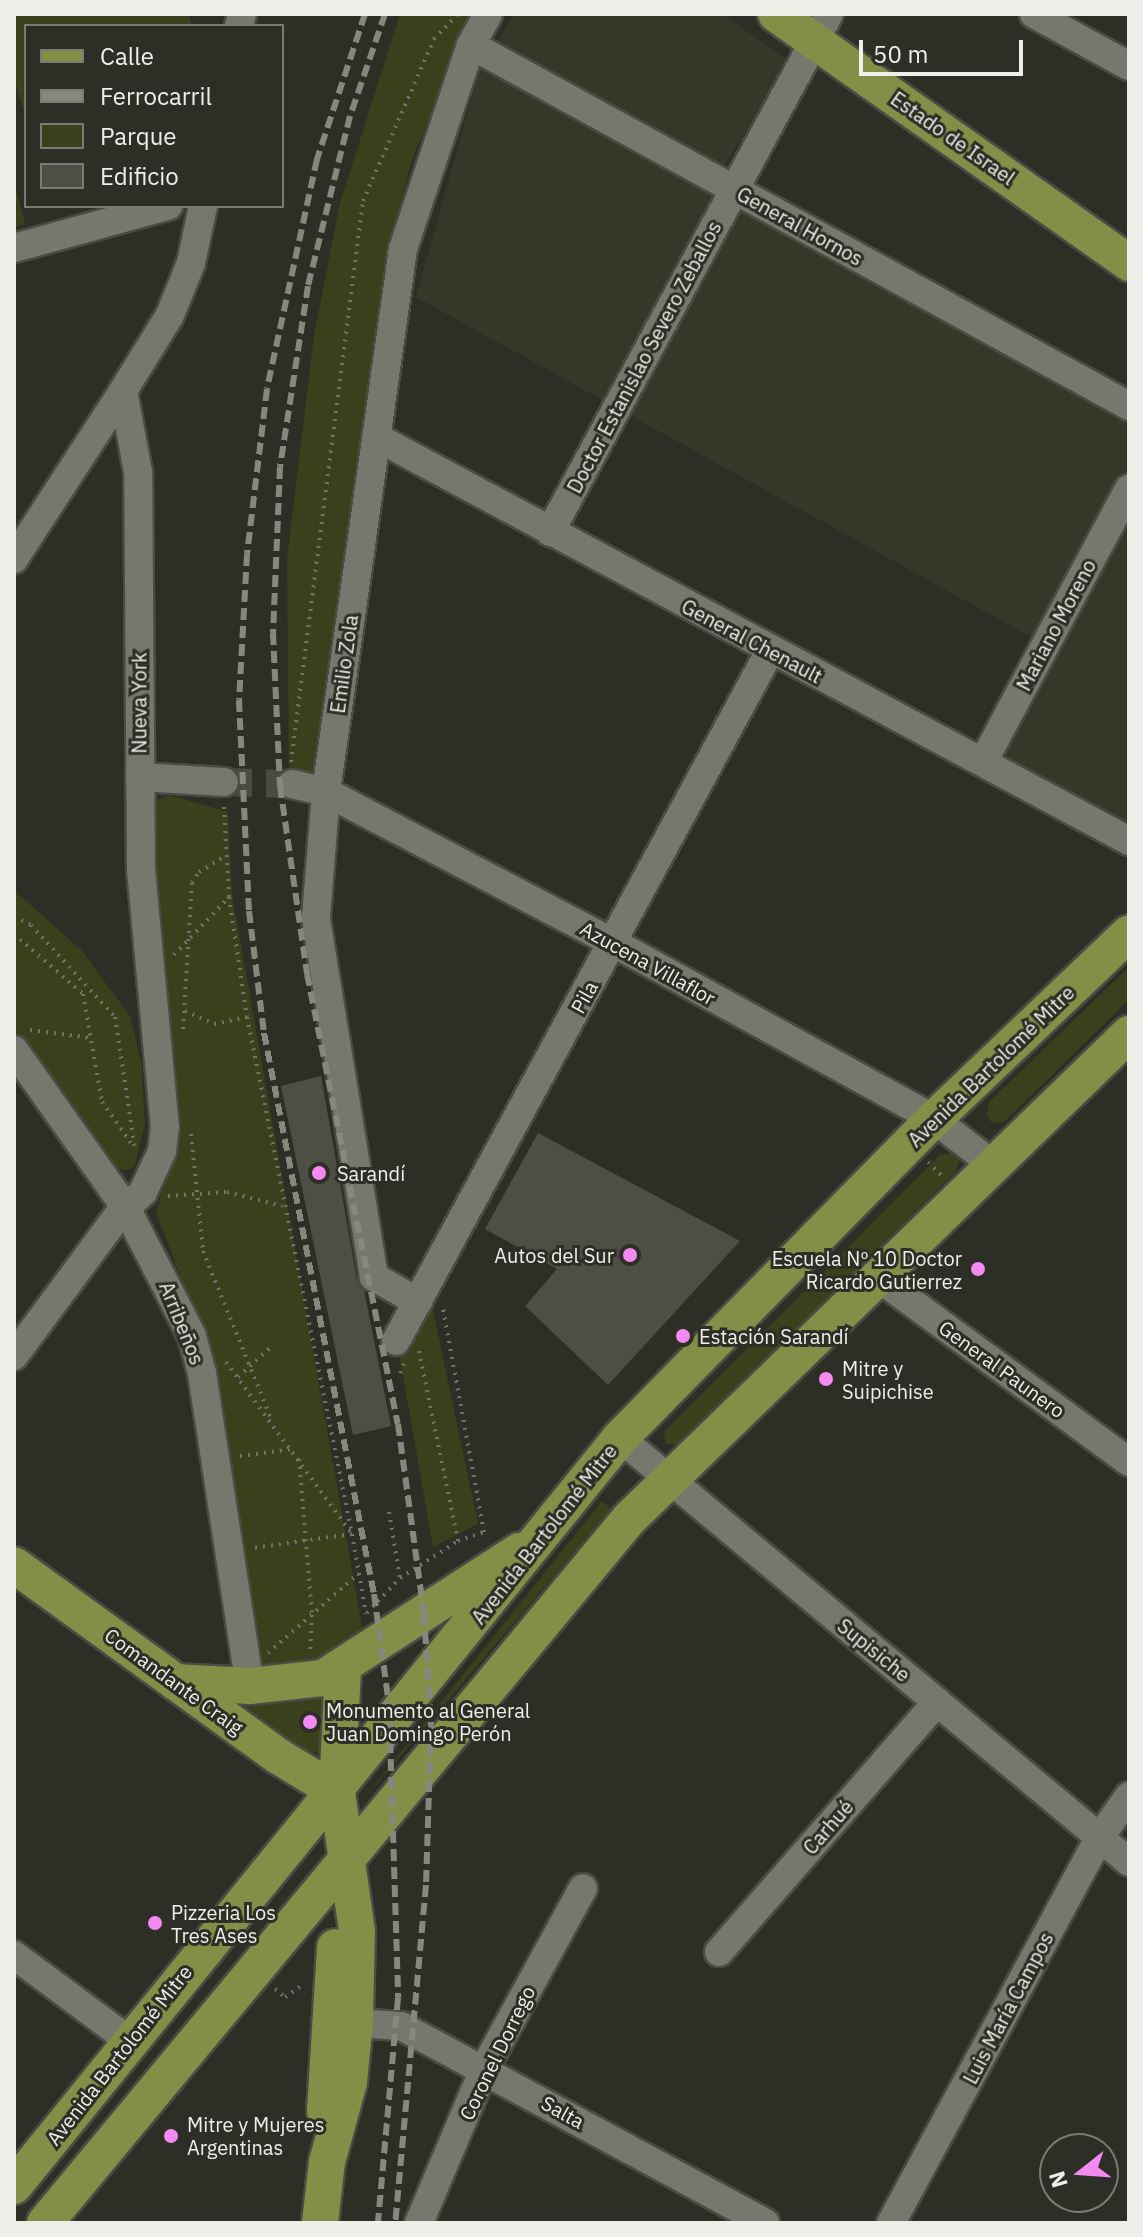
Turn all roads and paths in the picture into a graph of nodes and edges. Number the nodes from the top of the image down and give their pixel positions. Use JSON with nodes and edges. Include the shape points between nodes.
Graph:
{"nodes":[{"id":1,"x":458,"y":14,"type":"edge"},
{"id":2,"x":488,"y":14,"type":"edge"},
{"id":3,"x":776,"y":14,"type":"edge"},
{"id":4,"x":1034,"y":14,"type":"edge"},
{"id":5,"x":822,"y":27,"type":"edge"},
{"id":6,"x":471,"y":45,"type":"junction"},
{"id":7,"x":1129,"y":66,"type":"edge"},
{"id":8,"x":733,"y":190,"type":"junction"},
{"id":9,"x":161,"y":208,"type":"edge"},
{"id":10,"x":203,"y":208,"type":"edge"},
{"id":11,"x":14,"y":248,"type":"edge"},
{"id":12,"x":1129,"y":263,"type":"edge"},
{"id":13,"x":123,"y":391,"type":"junction"},
{"id":14,"x":1129,"y":406,"type":"edge"},
{"id":15,"x":376,"y":437,"type":"junction"},
{"id":16,"x":1129,"y":488,"type":"edge"},
{"id":17,"x":550,"y":532,"type":"junction"},
{"id":18,"x":14,"y":559,"type":"edge"},
{"id":19,"x":770,"y":651,"type":"junction"},
{"id":20,"x":983,"y":762,"type":"junction"},
{"id":21,"x":140,"y":777,"type":"junction"},
{"id":22,"x":224,"y":782,"type":"joint"},
{"id":23,"x":292,"y":784,"type":"joint"},
{"id":24,"x":326,"y":792,"type":"junction"},
{"id":25,"x":1129,"y":841,"type":"edge"},
{"id":26,"x":226,"y":856,"type":"junction"},
{"id":27,"x":229,"y":897,"type":"junction"},
{"id":28,"x":14,"y":917,"type":"edge"},
{"id":29,"x":1129,"y":933,"type":"edge"},
{"id":30,"x":14,"y":934,"type":"edge"},
{"id":31,"x":191,"y":937,"type":"junction"},
{"id":32,"x":614,"y":943,"type":"junction"},
{"id":33,"x":152,"y":990,"type":"junction"},
{"id":34,"x":184,"y":1011,"type":"junction"},
{"id":35,"x":247,"y":1017,"type":"junction"},
{"id":36,"x":1129,"y":1034,"type":"edge"},
{"id":37,"x":91,"y":1038,"type":"junction"},
{"id":38,"x":19,"y":1040,"type":"edge"},
{"id":39,"x":181,"y":1043,"type":"dead end"},
{"id":40,"x":921,"y":1131,"type":"junction"},
{"id":41,"x":191,"y":1132,"type":"dead end"},
{"id":42,"x":135,"y":1148,"type":"junction"},
{"id":43,"x":992,"y":1164,"type":"junction"},
{"id":44,"x":197,"y":1191,"type":"junction"},
{"id":45,"x":961,"y":1195,"type":"junction"},
{"id":46,"x":134,"y":1200,"type":"junction"},
{"id":47,"x":282,"y":1206,"type":"junction"},
{"id":48,"x":876,"y":1276,"type":"junction"},
{"id":49,"x":423,"y":1292,"type":"junction"},
{"id":50,"x":406,"y":1340,"type":"joint"},
{"id":51,"x":271,"y":1347,"type":"dead end"},
{"id":52,"x":220,"y":1353,"type":"dead end"},
{"id":53,"x":14,"y":1356,"type":"edge"},
{"id":54,"x":250,"y":1366,"type":"junction"},
{"id":55,"x":238,"y":1377,"type":"junction"},
{"id":56,"x":272,"y":1421,"type":"junction"},
{"id":57,"x":620,"y":1438,"type":"junction"},
{"id":58,"x":293,"y":1449,"type":"junction"},
{"id":59,"x":298,"y":1456,"type":"junction"},
{"id":60,"x":216,"y":1460,"type":"junction"},
{"id":61,"x":1129,"y":1462,"type":"edge"},
{"id":62,"x":667,"y":1479,"type":"junction"},
{"id":63,"x":389,"y":1512,"type":"dead end"},
{"id":64,"x":352,"y":1534,"type":"junction"},
{"id":65,"x":542,"y":1536,"type":"junction"},
{"id":66,"x":306,"y":1540,"type":"junction"},
{"id":67,"x":458,"y":1541,"type":"junction"},
{"id":68,"x":231,"y":1552,"type":"junction"},
{"id":69,"x":14,"y":1565,"type":"edge"},
{"id":70,"x":359,"y":1573,"type":"junction"},
{"id":71,"x":400,"y":1578,"type":"junction"},
{"id":72,"x":366,"y":1614,"type":"junction"},
{"id":73,"x":312,"y":1615,"type":"junction"},
{"id":74,"x":355,"y":1622,"type":"dead end"},
{"id":75,"x":310,"y":1652,"type":"junction"},
{"id":76,"x":332,"y":1657,"type":"junction"},
{"id":77,"x":299,"y":1658,"type":"dead end"},
{"id":78,"x":249,"y":1673,"type":"junction"},
{"id":79,"x":175,"y":1682,"type":"junction"},
{"id":80,"x":937,"y":1702,"type":"junction"},
{"id":81,"x":337,"y":1792,"type":"junction"},
{"id":82,"x":1129,"y":1796,"type":"edge"},
{"id":83,"x":1100,"y":1837,"type":"junction"},
{"id":84,"x":347,"y":1858,"type":"junction"},
{"id":85,"x":1129,"y":1862,"type":"edge"},
{"id":86,"x":583,"y":1888,"type":"dead end"},
{"id":87,"x":719,"y":1952,"type":"dead end"},
{"id":88,"x":14,"y":1955,"type":"edge"},
{"id":89,"x":355,"y":2023,"type":"junction"},
{"id":90,"x":130,"y":2041,"type":"junction"},
{"id":91,"x":484,"y":2069,"type":"junction"},
{"id":92,"x":327,"y":2162,"type":"junction"},
{"id":93,"x":14,"y":2186,"type":"edge"},
{"id":94,"x":45,"y":2223,"type":"edge"},
{"id":95,"x":320,"y":2223,"type":"edge"},
{"id":96,"x":419,"y":2223,"type":"edge"},
{"id":97,"x":765,"y":2223,"type":"edge"},
{"id":98,"x":891,"y":2223,"type":"edge"}],
"edges":[{"from":1,"to":23,"type":"path","via":[[434,39],[363,201],[290,744]]},
{"from":2,"to":6,"type":"street","name":"Emilio Zola"},
{"from":3,"to":5,"type":"main road","name":"Estado de Israel"},
{"from":4,"to":7,"type":"street"},
{"from":5,"to":8,"type":"street","name":"Doctor Estanislao Severo Zeballos"},
{"from":5,"to":12,"type":"main road","name":"Estado de Israel"},
{"from":6,"to":8,"type":"street","name":"General Hornos"},
{"from":6,"to":15,"type":"street","name":"Emilio Zola","via":[[408,224]]},
{"from":8,"to":14,"type":"street","name":"General Hornos"},
{"from":8,"to":17,"type":"street","name":"Doctor Estanislao Severo Zeballos","via":[[630,375],[610,429]]},
{"from":9,"to":11,"type":"street"},
{"from":10,"to":13,"type":"street","via":[[191,263],[170,315]]},
{"from":13,"to":18,"type":"street"},
{"from":13,"to":21,"type":"street","name":"Nueva York","via":[[138,472]]},
{"from":15,"to":17,"type":"street","name":"General Chenault"},
{"from":15,"to":24,"type":"street","name":"Emilio Zola"},
{"from":16,"to":20,"type":"street","name":"Mariano Moreno"},
{"from":17,"to":19,"type":"street","name":"General Chenault"},
{"from":19,"to":20,"type":"street","name":"General Chenault"},
{"from":19,"to":32,"type":"street","name":"Pila"},
{"from":20,"to":25,"type":"street","name":"General Chenault"},
{"from":21,"to":22,"type":"street"},
{"from":21,"to":33,"type":"street","name":"Nueva York"},
{"from":22,"to":26,"type":"path"},
{"from":23,"to":24,"type":"street","name":"Azucena Villaflor"},
{"from":24,"to":32,"type":"street","name":"Azucena Villaflor"},
{"from":24,"to":49,"type":"street","name":"Emilio Zola","via":[[317,941],[374,1277]]},
{"from":26,"to":27,"type":"path"},
{"from":26,"to":31,"type":"path","via":[[199,872],[192,883]]},
{"from":27,"to":31,"type":"path"},
{"from":27,"to":35,"type":"path"},
{"from":28,"to":42,"type":"path","via":[[31,925],[115,1017]]},
{"from":29,"to":40,"type":"main road","name":"Avenida Bartolomé Mitre"},
{"from":30,"to":37,"type":"path","via":[[79,989]]},
{"from":31,"to":33,"type":"path"},
{"from":31,"to":34,"type":"path"},
{"from":32,"to":40,"type":"street","name":"Azucena Villaflor"},
{"from":32,"to":49,"type":"street","name":"Pila"},
{"from":33,"to":34,"type":"path"},
{"from":33,"to":46,"type":"street","name":"Nueva York","via":[[165,1128],[162,1151]]},
{"from":34,"to":35,"type":"path","via":[[214,1024]]},
{"from":34,"to":39,"type":"path"},
{"from":35,"to":47,"type":"path"},
{"from":36,"to":43,"type":"main road"},
{"from":37,"to":38,"type":"path"},
{"from":37,"to":42,"type":"path","via":[[102,1102]]},
{"from":38,"to":46,"type":"street","name":"Arribeños"},
{"from":40,"to":43,"type":"street","name":"Azucena Villaflor"},
{"from":40,"to":45,"type":"path"},
{"from":40,"to":57,"type":"main road","name":"Avenida Bartolomé Mitre"},
{"from":41,"to":44,"type":"path"},
{"from":42,"to":46,"type":"path"},
{"from":43,"to":45,"type":"main road"},
{"from":44,"to":46,"type":"path"},
{"from":44,"to":47,"type":"path","via":[[227,1192]]},
{"from":44,"to":54,"type":"path","via":[[203,1251]]},
{"from":45,"to":48,"type":"main road"},
{"from":46,"to":53,"type":"street","name":"Nueva York"},
{"from":46,"to":60,"type":"street","name":"Arribeños","via":[[192,1336]]},
{"from":47,"to":64,"type":"path"},
{"from":48,"to":61,"type":"street","name":"General Paunero"},
{"from":48,"to":62,"type":"main road"},
{"from":49,"to":50,"type":"street","name":"Pila"},
{"from":49,"to":67,"type":"path","via":[[442,1307],[484,1532]]},
{"from":50,"to":67,"type":"path"},
{"from":51,"to":54,"type":"path"},
{"from":52,"to":55,"type":"path"},
{"from":54,"to":55,"type":"path"},
{"from":54,"to":56,"type":"path"},
{"from":55,"to":56,"type":"path"},
{"from":56,"to":58,"type":"path"},
{"from":57,"to":62,"type":"street","name":"Supisiche"},
{"from":57,"to":65,"type":"main road","name":"Avenida Bartolomé Mitre"},
{"from":58,"to":59,"type":"path"},
{"from":58,"to":60,"type":"path"},
{"from":59,"to":64,"type":"path"},
{"from":59,"to":66,"type":"path"},
{"from":60,"to":68,"type":"street","name":"Arribeños"},
{"from":62,"to":80,"type":"street","name":"Supisiche"},
{"from":62,"to":84,"type":"main road"},
{"from":63,"to":71,"type":"path"},
{"from":64,"to":66,"type":"path"},
{"from":64,"to":70,"type":"path"},
{"from":65,"to":76,"type":"main road"},
{"from":65,"to":81,"type":"main road","name":"Avenida Bartolomé Mitre"},
{"from":66,"to":68,"type":"path"},
{"from":66,"to":73,"type":"path"},
{"from":67,"to":71,"type":"path"},
{"from":68,"to":78,"type":"street","name":"Arribeños"},
{"from":69,"to":79,"type":"main road","name":"Comandante Craig"},
{"from":70,"to":72,"type":"path"},
{"from":70,"to":73,"type":"path"},
{"from":71,"to":72,"type":"path"},
{"from":72,"to":74,"type":"path"},
{"from":73,"to":75,"type":"path"},
{"from":73,"to":78,"type":"path"},
{"from":75,"to":76,"type":"path"},
{"from":75,"to":77,"type":"path"},
{"from":76,"to":78,"type":"main road","via":[[323,1678]]},
{"from":76,"to":81,"type":"main road"},
{"from":78,"to":79,"type":"main road"},
{"from":79,"to":81,"type":"main road","name":"Comandante Craig"},
{"from":80,"to":83,"type":"street","name":"Supisiche"},
{"from":80,"to":87,"type":"street","name":"Carhué"},
{"from":81,"to":84,"type":"main road"},
{"from":81,"to":90,"type":"main road","name":"Avenida Bartolomé Mitre"},
{"from":82,"to":83,"type":"street","name":"Luis María Campos"},
{"from":83,"to":85,"type":"street","name":"Supisiche"},
{"from":83,"to":98,"type":"street","name":"Luis María Campos"},
{"from":84,"to":89,"type":"main road","via":[[357,1931]]},
{"from":84,"to":92,"type":"main road","via":[[327,2026]]},
{"from":84,"to":94,"type":"main road"},
{"from":86,"to":91,"type":"street","name":"Coronel Dorrego"},
{"from":88,"to":90,"type":"street"},
{"from":89,"to":91,"type":"street","name":"Salta","via":[[401,2026]]},
{"from":89,"to":92,"type":"main road","via":[[349,2082]]},
{"from":90,"to":93,"type":"main road","name":"Avenida Bartolomé Mitre"},
{"from":91,"to":96,"type":"street","name":"Coronel Dorrego"},
{"from":91,"to":97,"type":"street","name":"Salta"},
{"from":92,"to":95,"type":"main road"}]}
